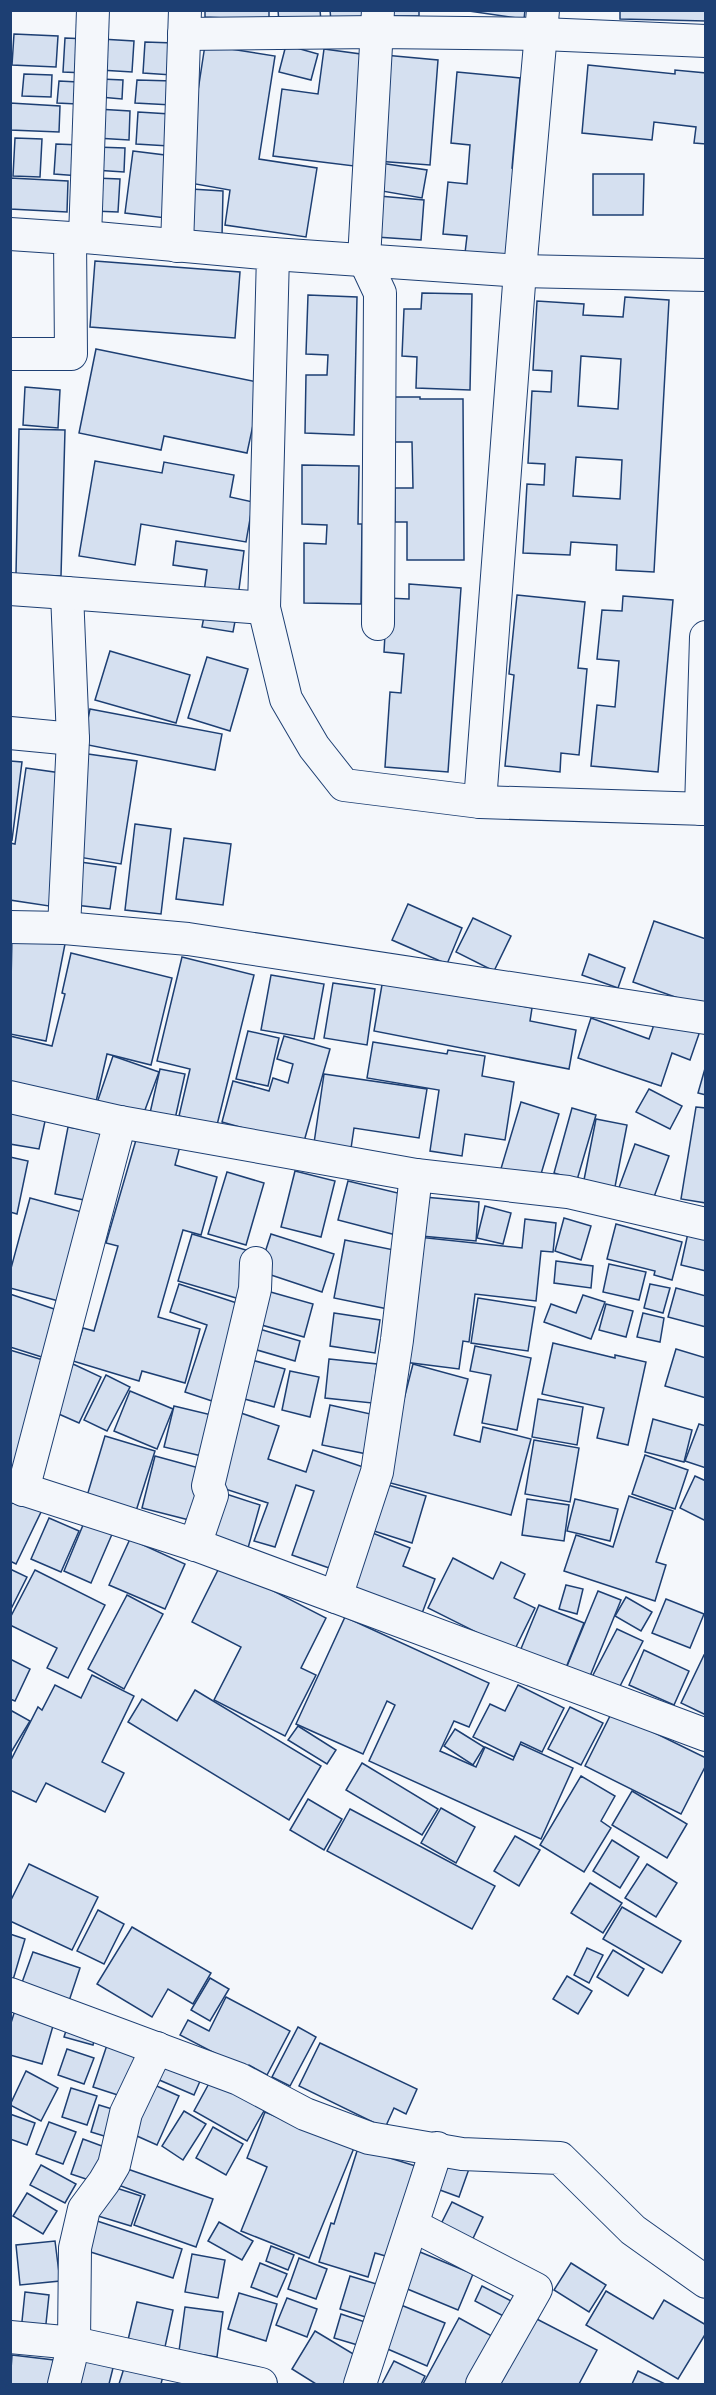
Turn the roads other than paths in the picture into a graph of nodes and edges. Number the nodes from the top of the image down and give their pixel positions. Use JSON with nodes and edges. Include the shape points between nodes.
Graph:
{"nodes":[{"id":1,"x":93,"y":10,"type":"edge"},
{"id":2,"x":377,"y":21,"type":"edge"},
{"id":3,"x":184,"y":22,"type":"edge"},
{"id":4,"x":273,"y":22,"type":"edge"},
{"id":5,"x":542,"y":22,"type":"edge"},
{"id":6,"x":705,"y":41,"type":"edge"},
{"id":7,"x":10,"y":234,"type":"edge"},
{"id":8,"x":78,"y":238,"type":"junction"},
{"id":9,"x":177,"y":246,"type":"junction"},
{"id":10,"x":273,"y":254,"type":"junction"},
{"id":11,"x":364,"y":259,"type":"junction"},
{"id":12,"x":520,"y":271,"type":"junction"},
{"id":13,"x":705,"y":274,"type":"edge"},
{"id":14,"x":10,"y":354,"type":"edge"},
{"id":15,"x":10,"y":589,"type":"edge"},
{"id":16,"x":67,"y":592,"type":"junction"},
{"id":17,"x":264,"y":608,"type":"junction"},
{"id":18,"x":378,"y":624,"type":"dead end"},
{"id":19,"x":705,"y":637,"type":"edge"},
{"id":20,"x":10,"y":733,"type":"edge"},
{"id":21,"x":73,"y":739,"type":"junction"},
{"id":22,"x":480,"y":802,"type":"junction"},
{"id":23,"x":703,"y":809,"type":"edge"},
{"id":24,"x":10,"y":927,"type":"edge"},
{"id":25,"x":64,"y":927,"type":"junction"},
{"id":26,"x":705,"y":1018,"type":"edge"},
{"id":27,"x":10,"y":1097,"type":"edge"},
{"id":28,"x":120,"y":1122,"type":"junction"},
{"id":29,"x":416,"y":1175,"type":"junction"},
{"id":30,"x":705,"y":1224,"type":"edge"},
{"id":31,"x":256,"y":1263,"type":"dead end"},
{"id":32,"x":17,"y":1487,"type":"edge"},
{"id":33,"x":195,"y":1545,"type":"junction"},
{"id":34,"x":336,"y":1597,"type":"junction"},
{"id":35,"x":705,"y":1735,"type":"edge"},
{"id":36,"x":10,"y":1994,"type":"edge"},
{"id":37,"x":157,"y":2048,"type":"junction"},
{"id":38,"x":437,"y":2148,"type":"junction"},
{"id":39,"x":412,"y":2225,"type":"junction"},
{"id":40,"x":705,"y":2282,"type":"edge"},
{"id":41,"x":10,"y":2337,"type":"edge"},
{"id":42,"x":74,"y":2343,"type":"junction"},
{"id":43,"x":226,"y":2381,"type":"edge"},
{"id":44,"x":64,"y":2385,"type":"edge"},
{"id":45,"x":261,"y":2385,"type":"edge"},
{"id":46,"x":360,"y":2385,"type":"edge"},
{"id":47,"x":482,"y":2385,"type":"edge"}],
"edges":[{"from":1,"to":8,"type":"street"},
{"from":2,"to":4,"type":"street"},
{"from":2,"to":5,"type":"street"},
{"from":2,"to":11,"type":"street"},
{"from":3,"to":4,"type":"street"},
{"from":3,"to":9,"type":"street"},
{"from":5,"to":6,"type":"street"},
{"from":5,"to":12,"type":"street"},
{"from":7,"to":8,"type":"street"},
{"from":8,"to":9,"type":"street"},
{"from":8,"to":14,"type":"street","via":[[71,354]]},
{"from":9,"to":10,"type":"street"},
{"from":10,"to":11,"type":"street"},
{"from":10,"to":17,"type":"street"},
{"from":11,"to":12,"type":"street"},
{"from":11,"to":18,"type":"street","via":[[380,292]]},
{"from":12,"to":13,"type":"street"},
{"from":12,"to":22,"type":"street"},
{"from":15,"to":16,"type":"street"},
{"from":16,"to":17,"type":"street"},
{"from":16,"to":21,"type":"street"},
{"from":17,"to":22,"type":"street","via":[[286,699],[314,747],[344,785]]},
{"from":19,"to":23,"type":"street"},
{"from":20,"to":21,"type":"street"},
{"from":21,"to":25,"type":"street"},
{"from":22,"to":23,"type":"street"},
{"from":24,"to":25,"type":"street"},
{"from":25,"to":26,"type":"street","via":[[188,939]]},
{"from":27,"to":28,"type":"street"},
{"from":28,"to":29,"type":"street"},
{"from":28,"to":32,"type":"street"},
{"from":29,"to":30,"type":"street","via":[[568,1192]]},
{"from":29,"to":34,"type":"street","via":[[377,1472]]},
{"from":31,"to":33,"type":"street","via":[[255,1289],[208,1486],[212,1495]]},
{"from":32,"to":33,"type":"street"},
{"from":33,"to":34,"type":"street"},
{"from":34,"to":35,"type":"street"},
{"from":36,"to":37,"type":"street"},
{"from":37,"to":38,"type":"street","via":[[239,2079],[305,2114],[369,2138]]},
{"from":37,"to":42,"type":"street","via":[[126,2113],[114,2165],[84,2209],[75,2248]]},
{"from":38,"to":39,"type":"street"},
{"from":38,"to":40,"type":"street","via":[[462,2154],[560,2158],[633,2230]]},
{"from":39,"to":46,"type":"street"},
{"from":39,"to":47,"type":"street","via":[[536,2289]]},
{"from":41,"to":42,"type":"street"},
{"from":42,"to":43,"type":"street"},
{"from":42,"to":44,"type":"street"},
{"from":43,"to":45,"type":"street"}]}
